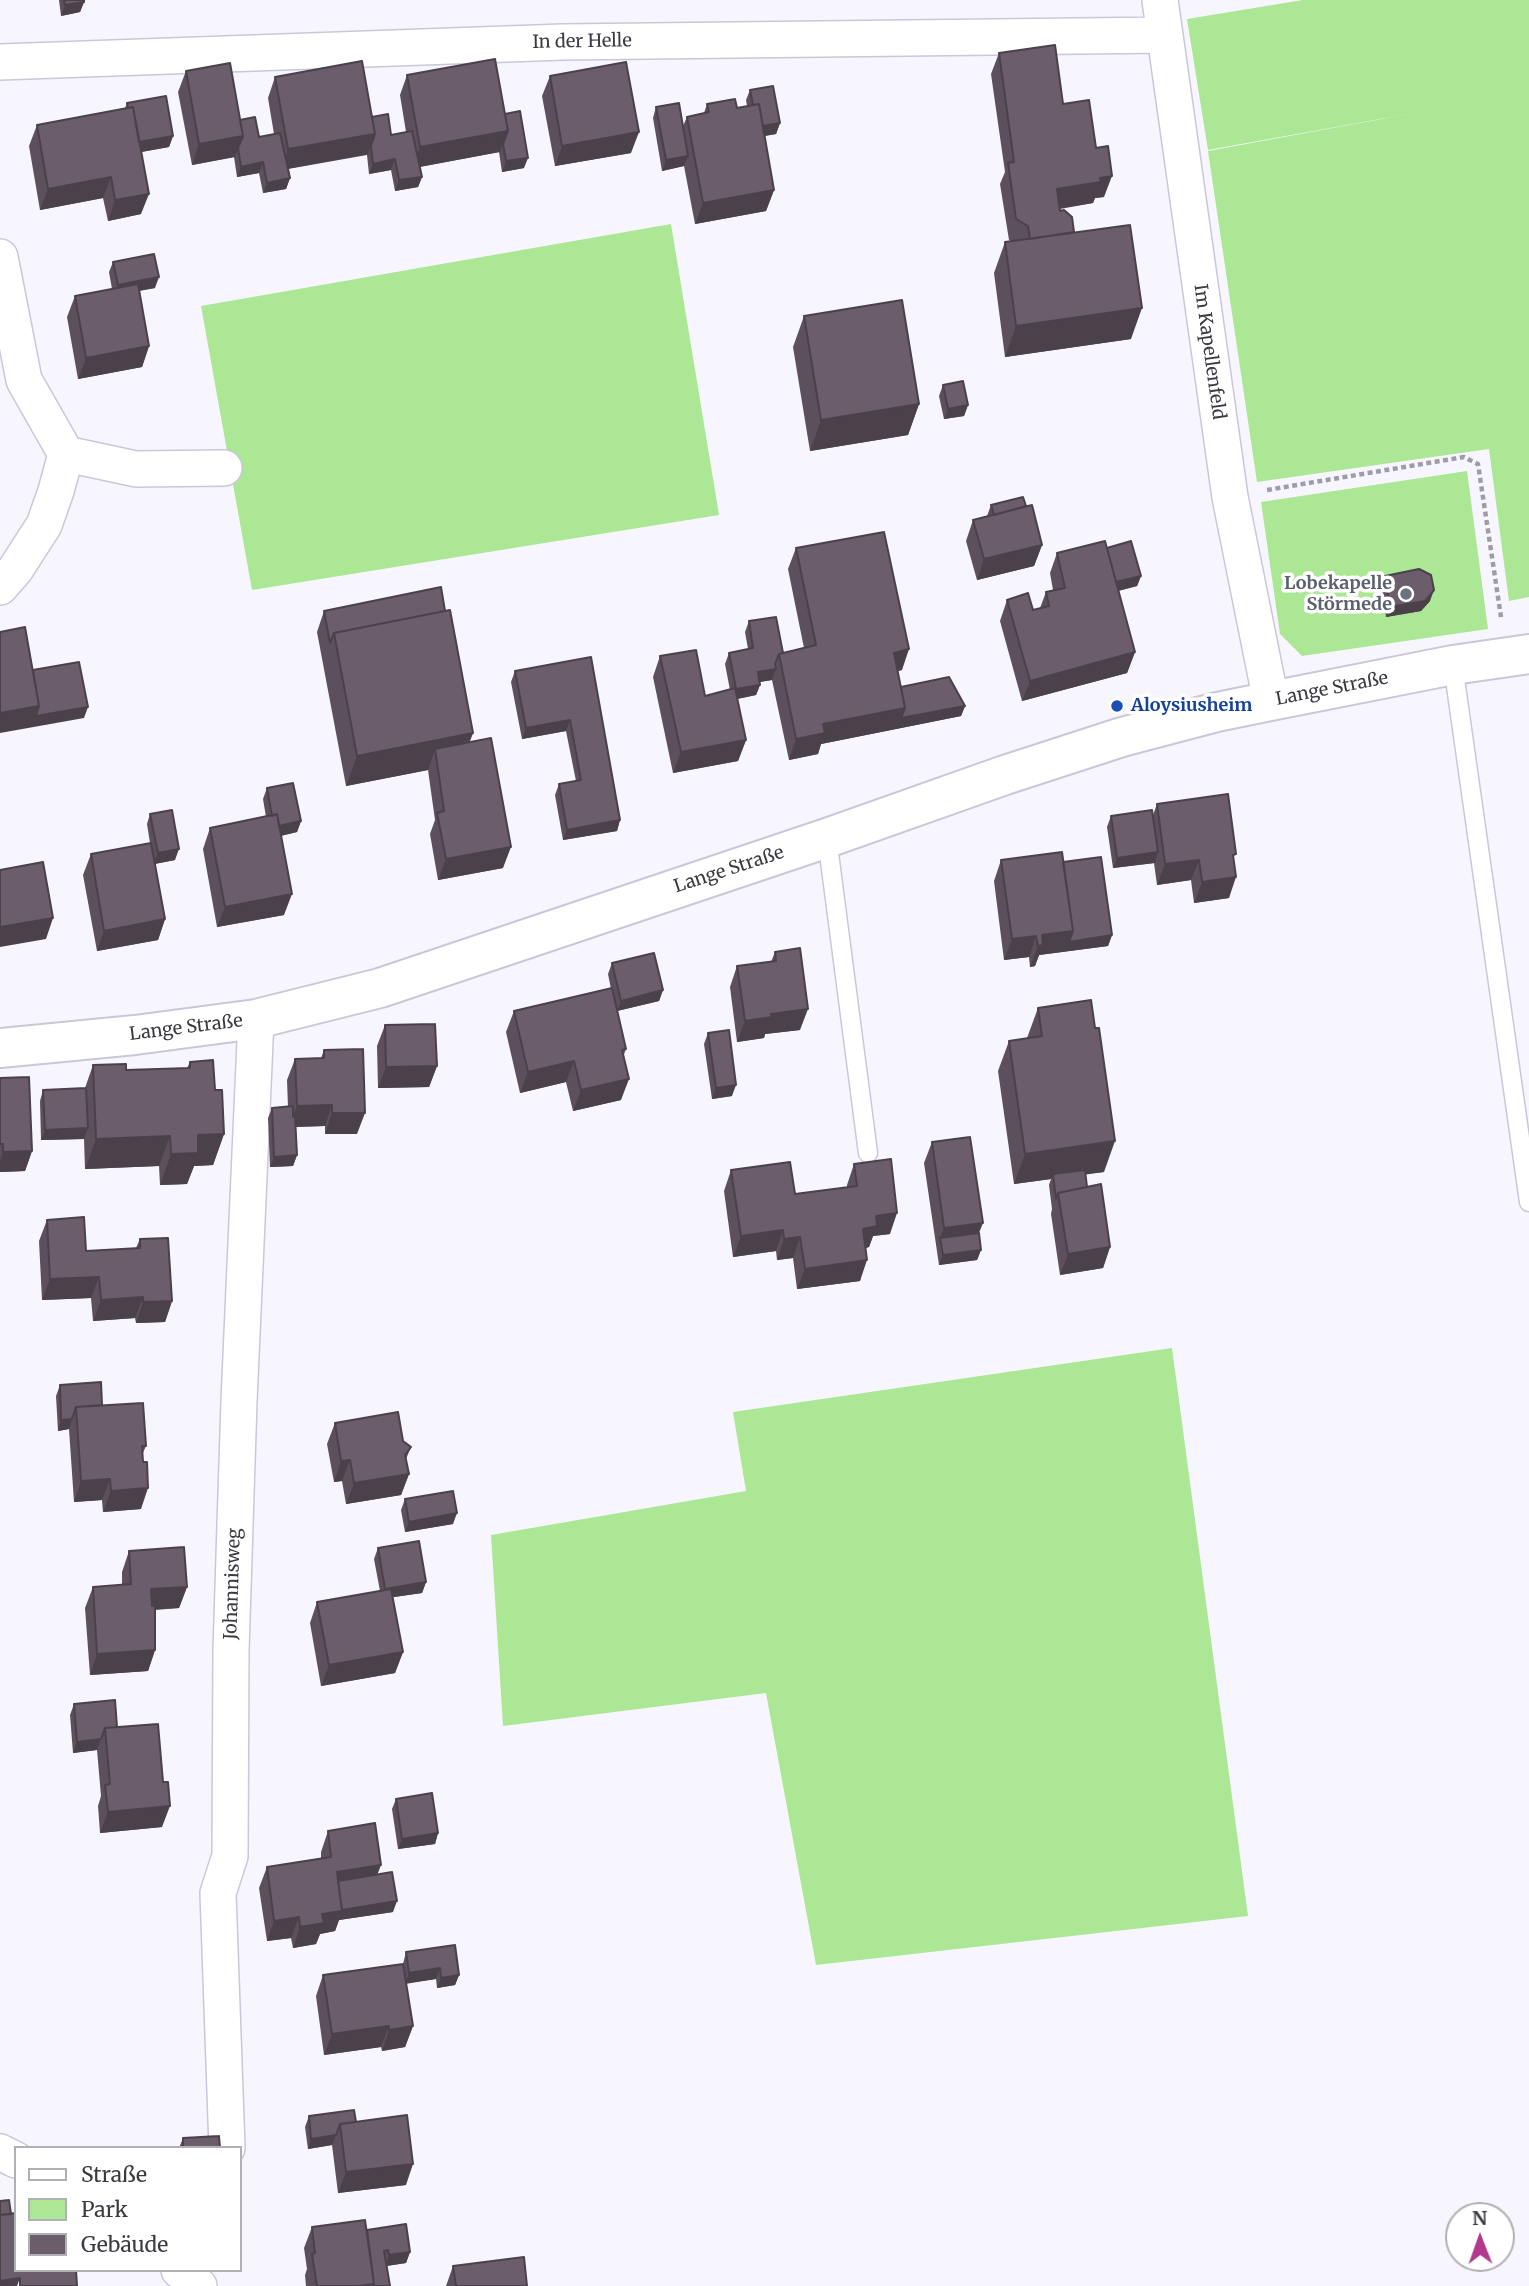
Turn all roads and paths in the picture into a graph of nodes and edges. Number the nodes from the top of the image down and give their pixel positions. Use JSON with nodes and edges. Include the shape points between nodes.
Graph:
{"nodes":[{"id":1,"x":1160,"y":0,"type":"edge"},
{"id":2,"x":1165,"y":35,"type":"junction"},
{"id":3,"x":0,"y":62,"type":"edge"},
{"id":4,"x":0,"y":257,"type":"edge"},
{"id":5,"x":65,"y":454,"type":"junction"},
{"id":6,"x":223,"y":468,"type":"dead end"},
{"id":7,"x":1230,"y":497,"type":"junction"},
{"id":8,"x":0,"y":587,"type":"edge"},
{"id":9,"x":1501,"y":618,"type":"dead end"},
{"id":10,"x":1529,"y":654,"type":"edge"},
{"id":11,"x":1454,"y":665,"type":"junction"},
{"id":12,"x":1271,"y":701,"type":"junction"},
{"id":13,"x":827,"y":838,"type":"junction"},
{"id":14,"x":256,"y":1019,"type":"junction"},
{"id":15,"x":0,"y":1048,"type":"edge"},
{"id":16,"x":868,"y":1153,"type":"dead end"},
{"id":17,"x":1529,"y":1202,"type":"edge"},
{"id":18,"x":227,"y":2146,"type":"edge"},
{"id":19,"x":182,"y":2272,"type":"edge"},
{"id":20,"x":214,"y":2272,"type":"edge"},
{"id":21,"x":199,"y":2286,"type":"edge"}],
"edges":[{"from":1,"to":2,"type":"street","name":"Im Kapellenfeld"},
{"from":2,"to":3,"type":"street","name":"In der Helle","via":[[563,41]]},
{"from":2,"to":7,"type":"street","name":"Im Kapellenfeld"},
{"from":4,"to":5,"type":"street","via":[[23,380]]},
{"from":5,"to":6,"type":"street","via":[[136,470]]},
{"from":5,"to":8,"type":"street","via":[[44,525]]},
{"from":7,"to":9,"type":"path","via":[[1464,457],[1478,464]]},
{"from":7,"to":12,"type":"street","name":"Im Kapellenfeld"},
{"from":10,"to":11,"type":"main road","name":"Lange Straße"},
{"from":11,"to":12,"type":"main road","name":"Lange Straße"},
{"from":11,"to":17,"type":"lane"},
{"from":12,"to":13,"type":"main road","name":"Lange Straße","via":[[1122,737]]},
{"from":13,"to":14,"type":"main road","name":"Lange Straße","via":[[380,988]]},
{"from":13,"to":16,"type":"lane"},
{"from":14,"to":15,"type":"main road","name":"Lange Straße"},
{"from":14,"to":18,"type":"street","name":"Johannisweg","via":[[231,1650],[230,1856],[218,1893]]},
{"from":19,"to":21,"type":"street"},
{"from":20,"to":21,"type":"street"}]}
